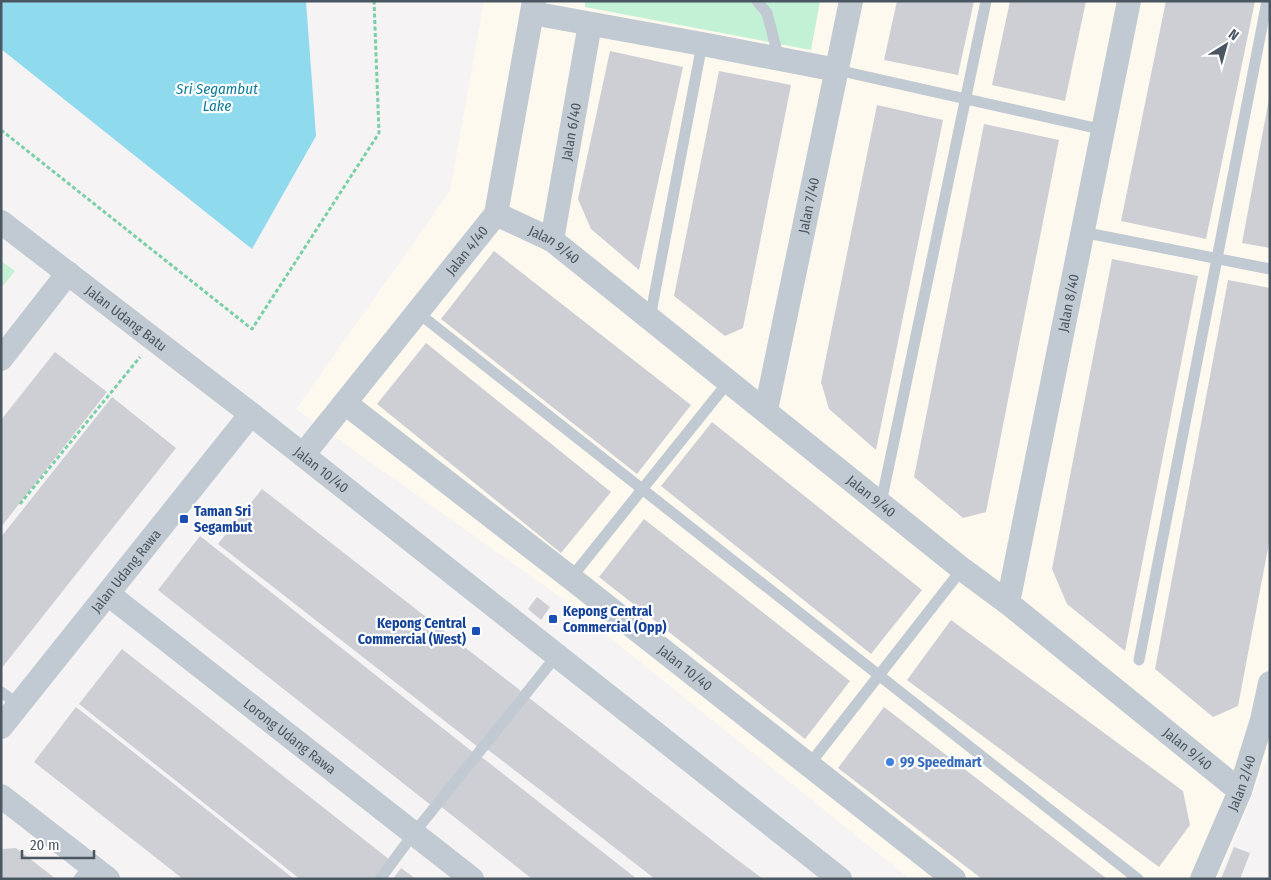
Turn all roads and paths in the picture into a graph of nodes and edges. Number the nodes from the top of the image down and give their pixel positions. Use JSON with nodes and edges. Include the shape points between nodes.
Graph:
{"nodes":[{"id":1,"x":374,"y":1,"type":"edge"},
{"id":2,"x":757,"y":1,"type":"edge"},
{"id":3,"x":851,"y":1,"type":"edge"},
{"id":4,"x":986,"y":1,"type":"edge"},
{"id":5,"x":1129,"y":1,"type":"edge"},
{"id":6,"x":1267,"y":1,"type":"edge"},
{"id":7,"x":533,"y":7,"type":"edge"},
{"id":8,"x":590,"y":24,"type":"junction"},
{"id":9,"x":702,"y":44,"type":"junction"},
{"id":10,"x":779,"y":59,"type":"junction"},
{"id":11,"x":837,"y":70,"type":"junction"},
{"id":12,"x":966,"y":99,"type":"junction"},
{"id":13,"x":1,"y":130,"type":"edge"},
{"id":14,"x":1104,"y":130,"type":"junction"},
{"id":15,"x":496,"y":214,"type":"junction"},
{"id":16,"x":1,"y":222,"type":"edge"},
{"id":17,"x":1082,"y":232,"type":"junction"},
{"id":18,"x":552,"y":240,"type":"junction"},
{"id":19,"x":1216,"y":259,"type":"junction"},
{"id":20,"x":1270,"y":269,"type":"edge"},
{"id":21,"x":68,"y":273,"type":"junction"},
{"id":22,"x":417,"y":312,"type":"junction"},
{"id":23,"x":650,"y":318,"type":"junction"},
{"id":24,"x":154,"y":338,"type":"junction"},
{"id":25,"x":1,"y":359,"type":"edge"},
{"id":26,"x":729,"y":381,"type":"junction"},
{"id":27,"x":345,"y":403,"type":"junction"},
{"id":28,"x":766,"y":410,"type":"junction"},
{"id":29,"x":251,"y":414,"type":"junction"},
{"id":30,"x":303,"y":455,"type":"junction"},
{"id":31,"x":642,"y":489,"type":"junction"},
{"id":32,"x":20,"y":504,"type":"dead end"},
{"id":33,"x":881,"y":504,"type":"junction"},
{"id":34,"x":962,"y":569,"type":"junction"},
{"id":35,"x":571,"y":578,"type":"junction"},
{"id":36,"x":108,"y":594,"type":"junction"},
{"id":37,"x":1008,"y":603,"type":"junction"},
{"id":38,"x":557,"y":655,"type":"junction"},
{"id":39,"x":1139,"y":660,"type":"dead end"},
{"id":40,"x":879,"y":676,"type":"junction"},
{"id":41,"x":1270,"y":683,"type":"edge"},
{"id":42,"x":10,"y":698,"type":"edge"},
{"id":43,"x":1,"y":727,"type":"edge"},
{"id":44,"x":809,"y":765,"type":"junction"},
{"id":45,"x":1240,"y":791,"type":"junction"},
{"id":46,"x":3,"y":801,"type":"edge"},
{"id":47,"x":414,"y":833,"type":"junction"},
{"id":48,"x":92,"y":874,"type":"edge"},
{"id":49,"x":380,"y":879,"type":"edge"},
{"id":50,"x":472,"y":879,"type":"edge"},
{"id":51,"x":840,"y":879,"type":"edge"},
{"id":52,"x":954,"y":879,"type":"edge"},
{"id":53,"x":1138,"y":879,"type":"edge"},
{"id":54,"x":1202,"y":879,"type":"edge"}],
"edges":[{"from":1,"to":13,"type":"path","via":[[379,133],[252,329]]},
{"from":2,"to":10,"type":"lane","via":[[767,13]]},
{"from":3,"to":11,"type":"street","name":"Jalan 7/40"},
{"from":4,"to":12,"type":"lane"},
{"from":5,"to":14,"type":"street","name":"Jalan 8/40"},
{"from":6,"to":19,"type":"lane"},
{"from":7,"to":8,"type":"street"},
{"from":7,"to":15,"type":"street","name":"Jalan 4/40"},
{"from":8,"to":9,"type":"street"},
{"from":8,"to":18,"type":"street","name":"Jalan 6/40"},
{"from":9,"to":10,"type":"street"},
{"from":9,"to":23,"type":"lane"},
{"from":10,"to":11,"type":"street"},
{"from":11,"to":12,"type":"lane"},
{"from":11,"to":28,"type":"street","name":"Jalan 7/40"},
{"from":12,"to":14,"type":"lane"},
{"from":12,"to":33,"type":"lane"},
{"from":14,"to":17,"type":"street","name":"Jalan 8/40"},
{"from":15,"to":18,"type":"street","name":"Jalan 9/40"},
{"from":15,"to":22,"type":"street","name":"Jalan 4/40"},
{"from":16,"to":21,"type":"street","name":"Jalan Udang Batu"},
{"from":17,"to":19,"type":"lane"},
{"from":17,"to":37,"type":"street","name":"Jalan 8/40"},
{"from":18,"to":23,"type":"street","name":"Jalan 9/40"},
{"from":19,"to":20,"type":"lane"},
{"from":19,"to":39,"type":"lane"},
{"from":21,"to":24,"type":"street","name":"Jalan Udang Batu"},
{"from":21,"to":25,"type":"street"},
{"from":22,"to":27,"type":"street","name":"Jalan 4/40"},
{"from":22,"to":31,"type":"lane"},
{"from":23,"to":26,"type":"street","name":"Jalan 9/40"},
{"from":24,"to":29,"type":"street","name":"Jalan Udang Batu"},
{"from":24,"to":32,"type":"path"},
{"from":26,"to":28,"type":"street","name":"Jalan 9/40"},
{"from":26,"to":31,"type":"lane"},
{"from":27,"to":30,"type":"street","name":"Jalan 4/40"},
{"from":27,"to":35,"type":"street","name":"Jalan 10/40"},
{"from":28,"to":33,"type":"street","name":"Jalan 9/40"},
{"from":29,"to":30,"type":"street","name":"Jalan 10/40"},
{"from":29,"to":36,"type":"street","name":"Jalan Udang Rawa"},
{"from":30,"to":38,"type":"street","name":"Jalan 10/40"},
{"from":31,"to":35,"type":"lane"},
{"from":31,"to":40,"type":"lane"},
{"from":33,"to":34,"type":"street","name":"Jalan 9/40"},
{"from":34,"to":37,"type":"street","name":"Jalan 9/40"},
{"from":34,"to":40,"type":"lane"},
{"from":35,"to":44,"type":"street","name":"Jalan 10/40"},
{"from":36,"to":42,"type":"street","name":"Jalan Udang Rawa"},
{"from":36,"to":47,"type":"street","name":"Lorong Udang Rawa"},
{"from":37,"to":45,"type":"street","name":"Jalan 9/40"},
{"from":38,"to":47,"type":"lane"},
{"from":38,"to":51,"type":"street","name":"Jalan 10/40"},
{"from":40,"to":44,"type":"lane"},
{"from":40,"to":53,"type":"lane"},
{"from":41,"to":45,"type":"street","name":"Jalan 2/40"},
{"from":42,"to":43,"type":"street","name":"Jalan Udang Rawa"},
{"from":44,"to":52,"type":"street","name":"Jalan 10/40"},
{"from":45,"to":54,"type":"street","name":"Jalan 2/40"},
{"from":46,"to":48,"type":"street"},
{"from":47,"to":49,"type":"lane"},
{"from":47,"to":50,"type":"street","name":"Lorong Udang Rawa"}]}
